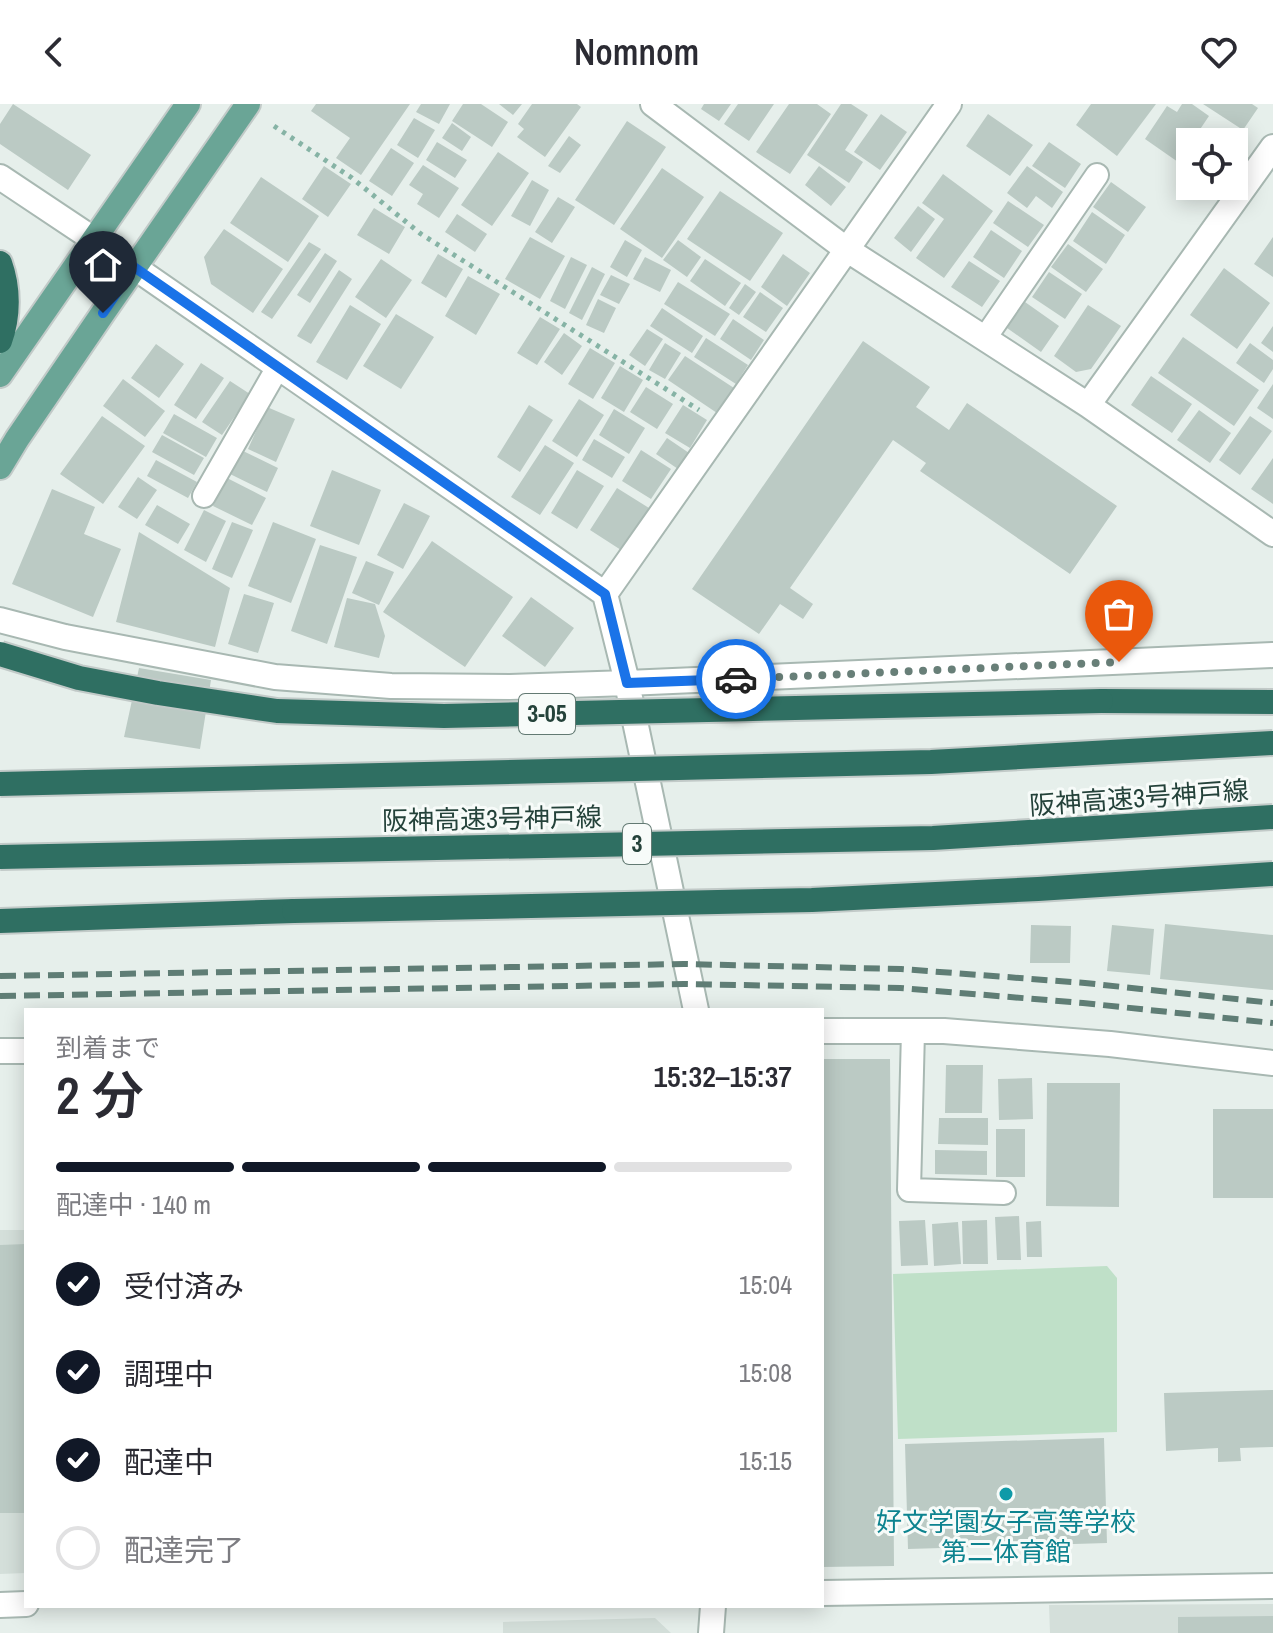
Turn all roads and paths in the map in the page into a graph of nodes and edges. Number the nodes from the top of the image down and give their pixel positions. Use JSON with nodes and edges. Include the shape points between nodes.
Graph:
{"nodes":[{"id":1,"x":188,"y":104,"type":"edge"},
{"id":2,"x":248,"y":104,"type":"edge"},
{"id":3,"x":653,"y":104,"type":"edge"},
{"id":4,"x":949,"y":104,"type":"edge"},
{"id":5,"x":274,"y":126,"type":"dead end"},
{"id":6,"x":1273,"y":147,"type":"edge"},
{"id":7,"x":1097,"y":175,"type":"dead end"},
{"id":8,"x":0,"y":177,"type":"edge"},
{"id":9,"x":93,"y":239,"type":"junction"},
{"id":10,"x":846,"y":249,"type":"junction"},
{"id":11,"x":0,"y":263,"type":"edge"},
{"id":12,"x":134,"y":267,"type":"junction"},
{"id":13,"x":985,"y":338,"type":"junction"},
{"id":14,"x":0,"y":341,"type":"edge"},
{"id":15,"x":278,"y":367,"type":"junction"},
{"id":16,"x":0,"y":375,"type":"edge"},
{"id":17,"x":1088,"y":405,"type":"junction"},
{"id":18,"x":723,"y":425,"type":"junction"},
{"id":19,"x":0,"y":467,"type":"edge"},
{"id":20,"x":204,"y":496,"type":"dead end"},
{"id":21,"x":1273,"y":534,"type":"edge"},
{"id":22,"x":605,"y":594,"type":"junction"},
{"id":23,"x":0,"y":620,"type":"edge"},
{"id":24,"x":0,"y":654,"type":"edge"},
{"id":25,"x":1273,"y":655,"type":"edge"},
{"id":26,"x":627,"y":683,"type":"junction"},
{"id":27,"x":1273,"y":702,"type":"edge"},
{"id":28,"x":1273,"y":743,"type":"edge"},
{"id":29,"x":0,"y":784,"type":"edge"},
{"id":30,"x":1273,"y":817,"type":"edge"},
{"id":31,"x":0,"y":857,"type":"edge"},
{"id":32,"x":1273,"y":874,"type":"edge"},
{"id":33,"x":0,"y":921,"type":"edge"},
{"id":34,"x":696,"y":1008,"type":"edge"},
{"id":35,"x":824,"y":1031,"type":"edge"},
{"id":36,"x":913,"y":1031,"type":"junction"},
{"id":37,"x":0,"y":1051,"type":"edge"},
{"id":38,"x":24,"y":1051,"type":"edge"},
{"id":39,"x":1273,"y":1063,"type":"edge"},
{"id":40,"x":1004,"y":1193,"type":"dead end"},
{"id":41,"x":1273,"y":1586,"type":"edge"},
{"id":42,"x":824,"y":1593,"type":"edge"},
{"id":43,"x":24,"y":1604,"type":"edge"},
{"id":44,"x":0,"y":1605,"type":"edge"},
{"id":45,"x":713,"y":1608,"type":"edge"},
{"id":46,"x":711,"y":1633,"type":"edge"}],
"edges":[{"from":1,"to":9,"type":"main road"},
{"from":2,"to":12,"type":"main road"},
{"from":3,"to":10,"type":"street"},
{"from":4,"to":10,"type":"street"},
{"from":5,"to":18,"type":"path","via":[[352,178],[421,234]]},
{"from":6,"to":17,"type":"street"},
{"from":7,"to":13,"type":"lane"},
{"from":8,"to":9,"type":"street"},
{"from":9,"to":16,"type":"main road"},
{"from":10,"to":13,"type":"street"},
{"from":10,"to":18,"type":"street"},
{"from":11,"to":14,"type":"highway","via":[[8,305]]},
{"from":12,"to":15,"type":"street"},
{"from":12,"to":19,"type":"main road"},
{"from":13,"to":17,"type":"street"},
{"from":15,"to":20,"type":"lane"},
{"from":15,"to":22,"type":"street"},
{"from":17,"to":21,"type":"street"},
{"from":18,"to":22,"type":"street"},
{"from":22,"to":26,"type":"street"},
{"from":23,"to":26,"type":"street","via":[[275,677],[391,686]]},
{"from":24,"to":27,"type":"highway","number":"3-05","bridge":true,"via":[[79,678],[158,693],[277,711],[354,714]]},
{"from":25,"to":26,"type":"street"},
{"from":26,"to":34,"type":"street"},
{"from":28,"to":29,"type":"highway","name":"阪神高速3号神戸線","bridge":true,"via":[[931,762]]},
{"from":30,"to":31,"type":"highway","name":"阪神高速3号神戸線","number":"3","bridge":true,"via":[[933,838]]},
{"from":32,"to":33,"type":"highway","bridge":true,"via":[[812,900]]},
{"from":35,"to":36,"type":"street"},
{"from":36,"to":39,"type":"street","via":[[1110,1044]]},
{"from":36,"to":40,"type":"lane","via":[[909,1190]]},
{"from":37,"to":38,"type":"street"},
{"from":41,"to":42,"type":"street"},
{"from":43,"to":44,"type":"street"},
{"from":45,"to":46,"type":"street"}]}
